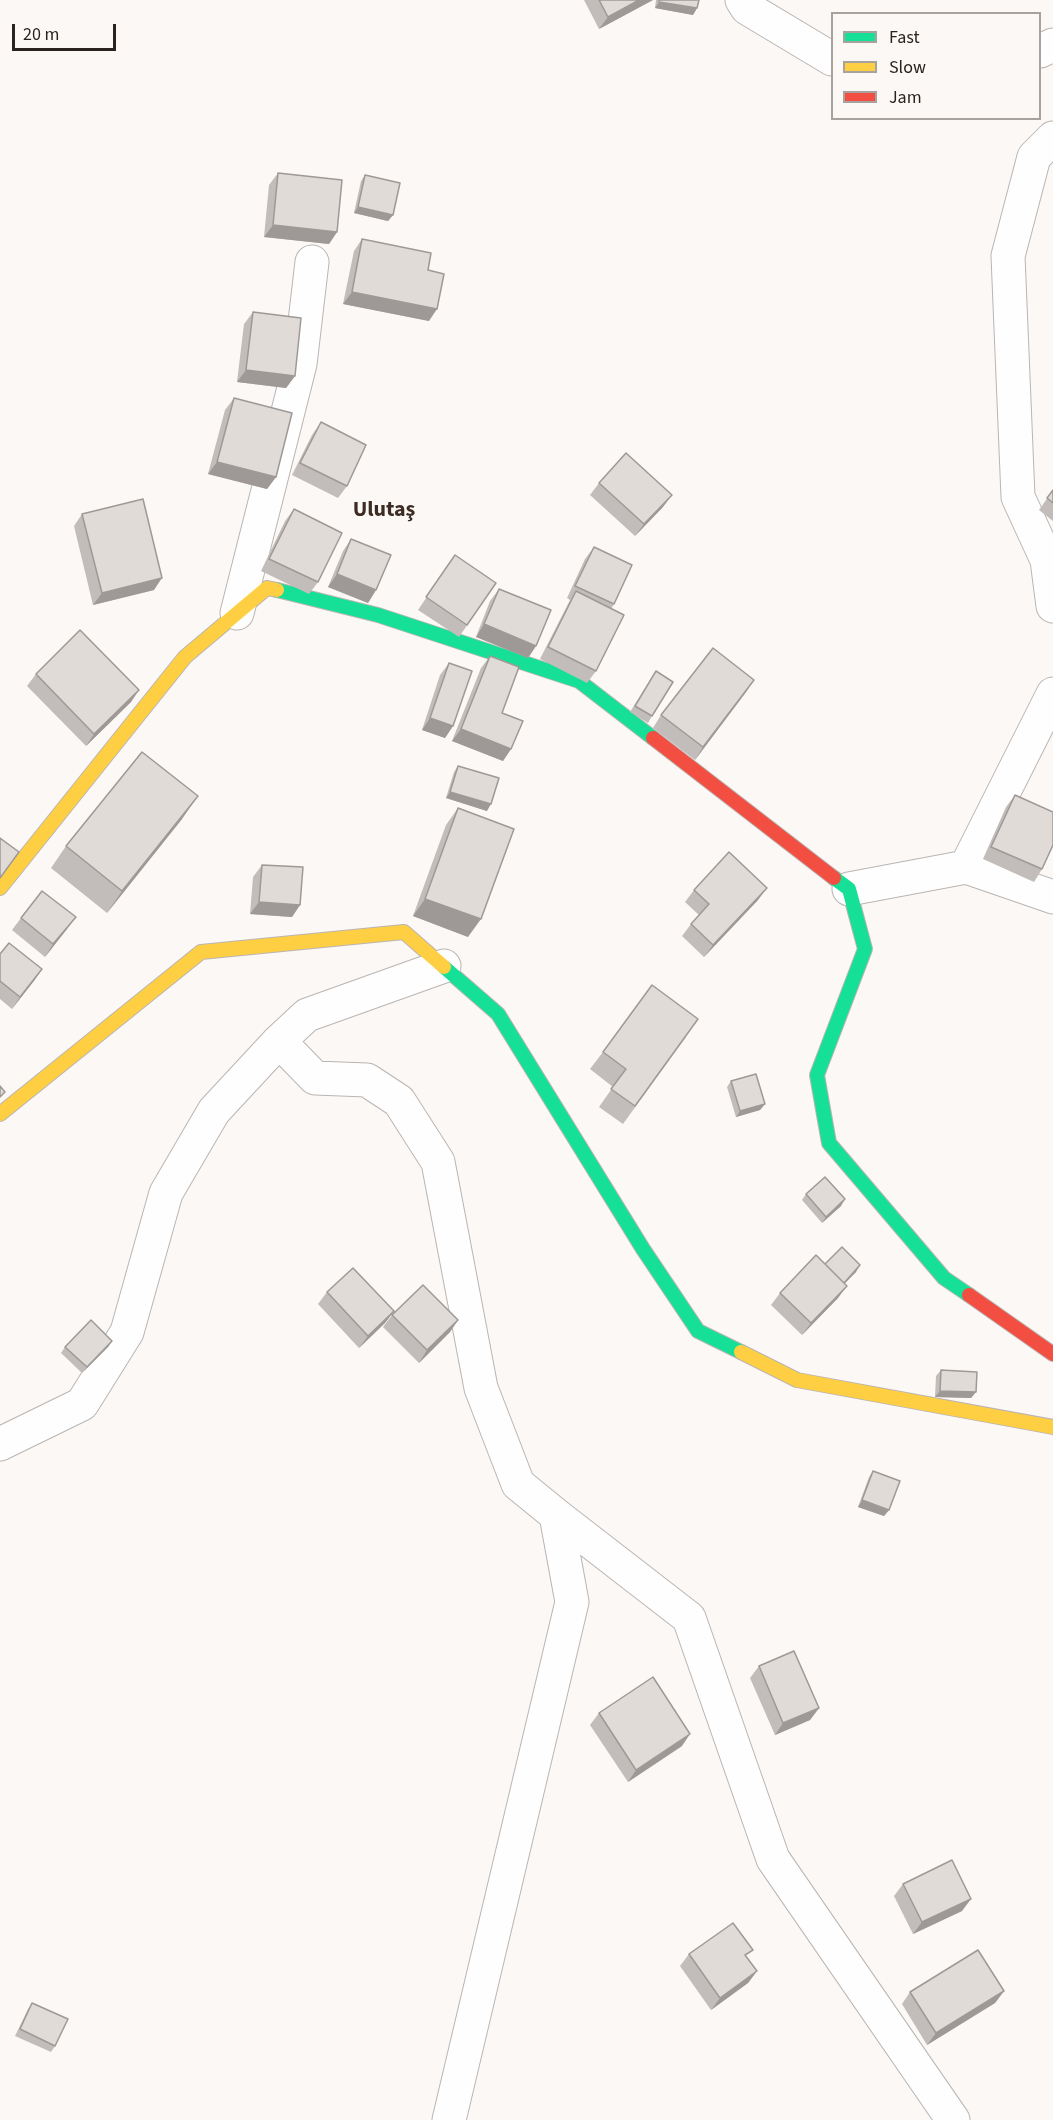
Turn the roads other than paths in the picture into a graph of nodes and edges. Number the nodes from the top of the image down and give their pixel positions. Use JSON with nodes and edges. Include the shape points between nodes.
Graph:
{"nodes":[{"id":1,"x":742,"y":0,"type":"edge"},
{"id":2,"x":831,"y":58,"type":"edge"},
{"id":3,"x":1053,"y":138,"type":"edge"},
{"id":4,"x":312,"y":262,"type":"dead end"},
{"id":5,"x":1053,"y":606,"type":"edge"},
{"id":6,"x":237,"y":613,"type":"junction"},
{"id":7,"x":1053,"y":694,"type":"edge"},
{"id":8,"x":966,"y":867,"type":"junction"},
{"id":9,"x":0,"y":888,"type":"edge"},
{"id":10,"x":849,"y":889,"type":"junction"},
{"id":11,"x":1053,"y":897,"type":"edge"},
{"id":12,"x":444,"y":966,"type":"junction"},
{"id":13,"x":279,"y":1041,"type":"junction"},
{"id":14,"x":0,"y":1114,"type":"edge"},
{"id":15,"x":1053,"y":1354,"type":"edge"},
{"id":16,"x":1053,"y":1427,"type":"edge"},
{"id":17,"x":0,"y":1444,"type":"edge"},
{"id":18,"x":556,"y":1515,"type":"junction"},
{"id":19,"x":449,"y":2120,"type":"edge"},
{"id":20,"x":953,"y":2120,"type":"edge"}],
"edges":[{"from":1,"to":2,"type":"street","via":[[747,8]]},
{"from":3,"to":5,"type":"street","via":[[1034,157],[1008,256],[1018,497],[1047,560]]},
{"from":4,"to":6,"type":"street","via":[[300,364]]},
{"from":6,"to":9,"type":"street","via":[[185,657]]},
{"from":6,"to":10,"type":"street","via":[[267,588],[378,615],[579,681]]},
{"from":7,"to":8,"type":"street"},
{"from":8,"to":10,"type":"street"},
{"from":8,"to":11,"type":"street"},
{"from":10,"to":15,"type":"street","via":[[865,949],[817,1075],[830,1143],[944,1278]]},
{"from":12,"to":13,"type":"street","via":[[307,1015]]},
{"from":12,"to":14,"type":"street","via":[[404,932],[201,952]]},
{"from":12,"to":16,"type":"street","via":[[498,1014],[698,1331],[797,1380]]},
{"from":13,"to":17,"type":"street","via":[[214,1111],[166,1193],[127,1332],[82,1404]]},
{"from":13,"to":18,"type":"street","via":[[315,1078],[367,1080],[399,1101],[438,1161],[481,1388],[518,1484]]},
{"from":18,"to":19,"type":"street","via":[[572,1602]]},
{"from":18,"to":20,"type":"street","via":[[689,1618],[773,1859]]}]}
